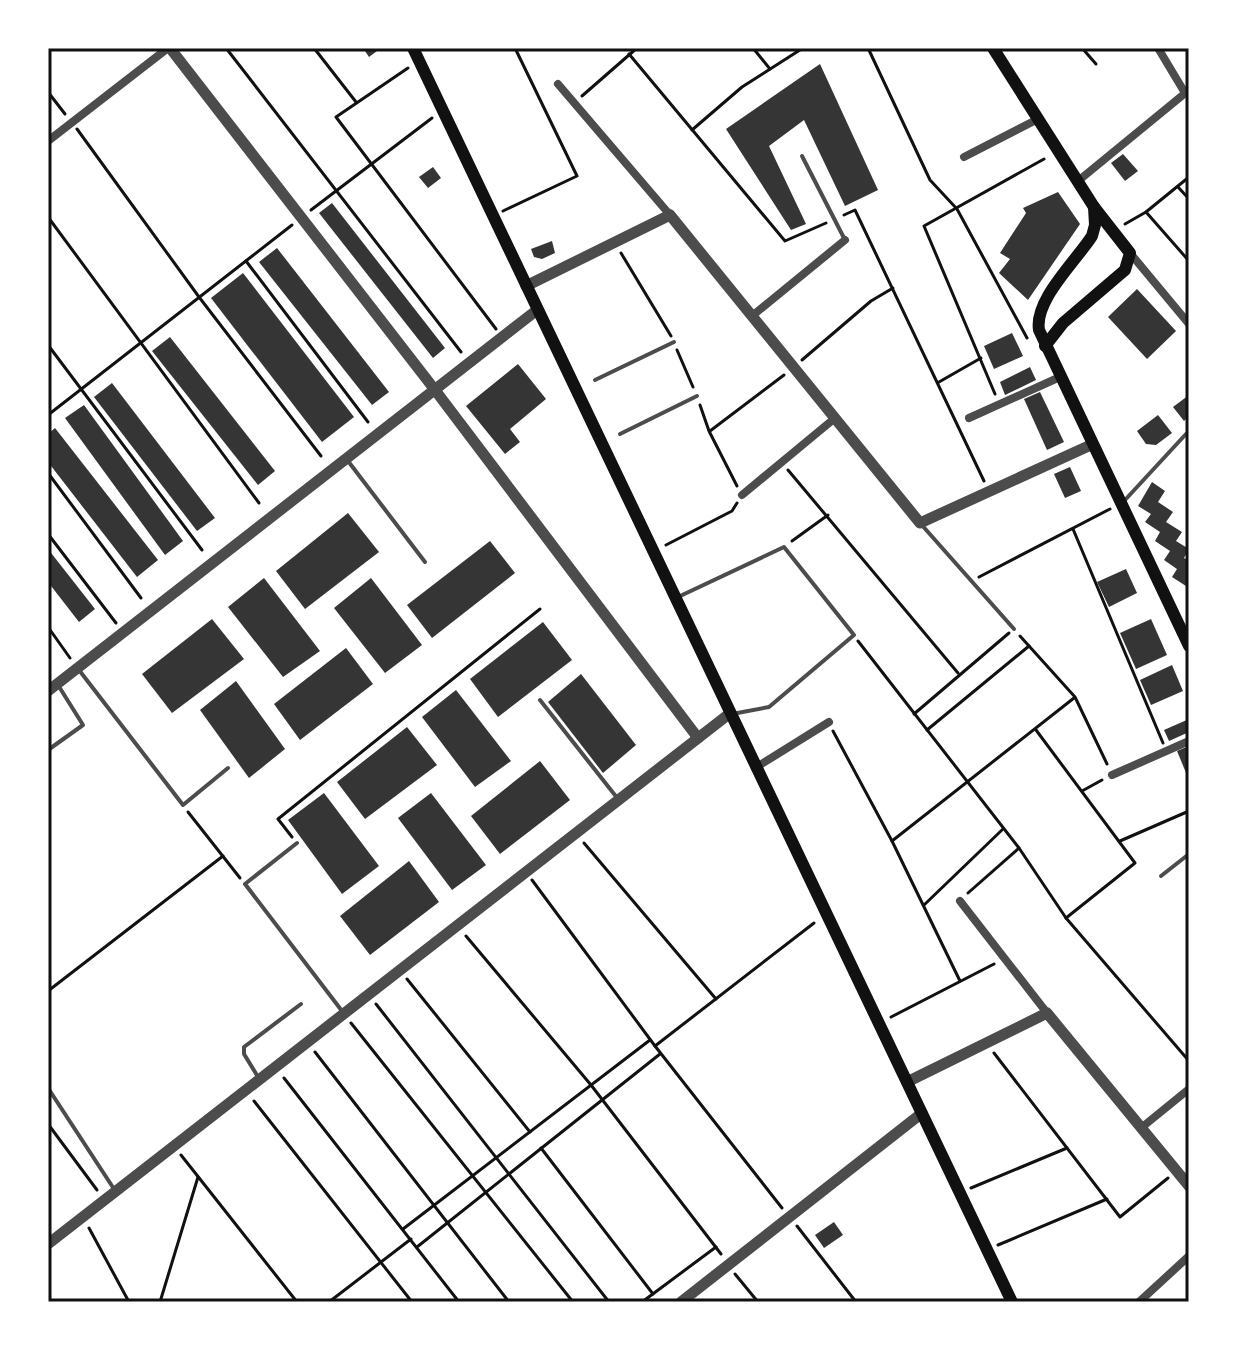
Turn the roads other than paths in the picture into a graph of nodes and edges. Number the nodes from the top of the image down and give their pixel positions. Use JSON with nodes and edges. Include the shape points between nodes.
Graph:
{"nodes":[{"id":1,"x":169,"y":48,"type":"edge"},
{"id":2,"x":413,"y":48,"type":"edge"},
{"id":3,"x":993,"y":48,"type":"edge"},
{"id":4,"x":1158,"y":48,"type":"edge"},
{"id":5,"x":558,"y":84,"type":"dead end"},
{"id":6,"x":1187,"y":92,"type":"edge"},
{"id":7,"x":1038,"y":119,"type":"junction"},
{"id":8,"x":48,"y":141,"type":"edge"},
{"id":9,"x":802,"y":156,"type":"dead end"},
{"id":10,"x":964,"y":157,"type":"dead end"},
{"id":11,"x":1078,"y":181,"type":"junction"},
{"id":12,"x":1094,"y":207,"type":"junction"},
{"id":13,"x":670,"y":215,"type":"junction"},
{"id":14,"x":845,"y":240,"type":"joint"},
{"id":15,"x":1130,"y":253,"type":"junction"},
{"id":16,"x":526,"y":286,"type":"junction"},
{"id":17,"x":537,"y":310,"type":"junction"},
{"id":18,"x":752,"y":316,"type":"junction"},
{"id":19,"x":1189,"y":324,"type":"edge"},
{"id":20,"x":674,"y":342,"type":"road end"},
{"id":21,"x":1045,"y":346,"type":"junction"},
{"id":22,"x":1060,"y":377,"type":"junction"},
{"id":23,"x":595,"y":380,"type":"dead end"},
{"id":24,"x":435,"y":390,"type":"junction"},
{"id":25,"x":697,"y":396,"type":"road end"},
{"id":26,"x":835,"y":418,"type":"junction"},
{"id":27,"x":969,"y":418,"type":"dead end"},
{"id":28,"x":620,"y":434,"type":"dead end"},
{"id":29,"x":1186,"y":434,"type":"dead end"},
{"id":30,"x":1093,"y":444,"type":"junction"},
{"id":31,"x":347,"y":459,"type":"junction"},
{"id":32,"x":742,"y":495,"type":"road end"},
{"id":33,"x":1117,"y":505,"type":"junction"},
{"id":34,"x":920,"y":523,"type":"junction"},
{"id":35,"x":425,"y":562,"type":"dead end"},
{"id":36,"x":674,"y":599,"type":"junction"},
{"id":37,"x":1014,"y":629,"type":"road end"},
{"id":38,"x":1189,"y":646,"type":"edge"},
{"id":39,"x":77,"y":668,"type":"junction"},
{"id":40,"x":52,"y":687,"type":"edge"},
{"id":41,"x":540,"y":700,"type":"dead end"},
{"id":42,"x":729,"y":714,"type":"junction"},
{"id":43,"x":829,"y":722,"type":"road end"},
{"id":44,"x":698,"y":738,"type":"junction"},
{"id":45,"x":1189,"y":741,"type":"edge"},
{"id":46,"x":48,"y":750,"type":"edge"},
{"id":47,"x":228,"y":768,"type":"dead end"},
{"id":48,"x":755,"y":768,"type":"junction"},
{"id":49,"x":1112,"y":775,"type":"road end"},
{"id":50,"x":619,"y":800,"type":"junction"},
{"id":51,"x":297,"y":843,"type":"road end"},
{"id":52,"x":1189,"y":854,"type":"edge"},
{"id":53,"x":1161,"y":876,"type":"dead end"},
{"id":54,"x":960,"y":901,"type":"road end"},
{"id":55,"x":301,"y":1004,"type":"dead end"},
{"id":56,"x":344,"y":1013,"type":"junction"},
{"id":57,"x":1047,"y":1013,"type":"junction"},
{"id":58,"x":260,"y":1079,"type":"junction"},
{"id":59,"x":907,"y":1082,"type":"junction"},
{"id":60,"x":48,"y":1088,"type":"edge"},
{"id":61,"x":1189,"y":1089,"type":"edge"},
{"id":62,"x":922,"y":1113,"type":"junction"},
{"id":63,"x":1141,"y":1128,"type":"junction"},
{"id":64,"x":1189,"y":1186,"type":"edge"},
{"id":65,"x":115,"y":1191,"type":"junction"},
{"id":66,"x":48,"y":1244,"type":"edge"},
{"id":67,"x":1189,"y":1256,"type":"edge"},
{"id":68,"x":681,"y":1302,"type":"edge"},
{"id":69,"x":1012,"y":1302,"type":"edge"},
{"id":70,"x":1139,"y":1302,"type":"edge"}],
"edges":[{"from":1,"to":8,"type":"street"},
{"from":1,"to":24,"type":"street"},
{"from":2,"to":16,"type":"main road"},
{"from":3,"to":7,"type":"main road"},
{"from":4,"to":6,"type":"street"},
{"from":5,"to":13,"type":"street"},
{"from":6,"to":11,"type":"street"},
{"from":7,"to":10,"type":"street"},
{"from":7,"to":11,"type":"main road"},
{"from":9,"to":14,"type":"lane"},
{"from":11,"to":12,"type":"main road"},
{"from":12,"to":15,"type":"main road"},
{"from":12,"to":21,"type":"main road","via":[[1092,236],[1039,313]]},
{"from":13,"to":16,"type":"street"},
{"from":13,"to":18,"type":"street"},
{"from":14,"to":18,"type":"street"},
{"from":15,"to":19,"type":"street"},
{"from":15,"to":21,"type":"main road","via":[[1125,270],[1063,323]]},
{"from":16,"to":17,"type":"main road"},
{"from":17,"to":24,"type":"street"},
{"from":17,"to":36,"type":"main road"},
{"from":18,"to":26,"type":"street"},
{"from":20,"to":23,"type":"lane"},
{"from":21,"to":22,"type":"main road"},
{"from":22,"to":27,"type":"street"},
{"from":22,"to":30,"type":"main road"},
{"from":24,"to":31,"type":"street"},
{"from":24,"to":44,"type":"street"},
{"from":25,"to":28,"type":"lane"},
{"from":26,"to":32,"type":"street"},
{"from":26,"to":34,"type":"street"},
{"from":29,"to":33,"type":"lane"},
{"from":30,"to":33,"type":"main road"},
{"from":30,"to":34,"type":"street"},
{"from":31,"to":35,"type":"lane"},
{"from":31,"to":39,"type":"street"},
{"from":33,"to":38,"type":"main road"},
{"from":34,"to":37,"type":"lane"},
{"from":36,"to":42,"type":"main road"},
{"from":36,"to":42,"type":"lane","via":[[784,547],[854,635],[769,707]]},
{"from":39,"to":40,"type":"street"},
{"from":39,"to":47,"type":"lane","via":[[183,805]]},
{"from":40,"to":46,"type":"lane","via":[[83,725]]},
{"from":41,"to":50,"type":"lane"},
{"from":42,"to":44,"type":"street"},
{"from":42,"to":48,"type":"main road"},
{"from":43,"to":48,"type":"street"},
{"from":44,"to":50,"type":"street"},
{"from":45,"to":49,"type":"street"},
{"from":48,"to":59,"type":"main road"},
{"from":50,"to":56,"type":"street"},
{"from":51,"to":56,"type":"lane","via":[[245,884]]},
{"from":52,"to":53,"type":"lane"},
{"from":54,"to":57,"type":"street"},
{"from":55,"to":58,"type":"lane","via":[[244,1047]]},
{"from":56,"to":58,"type":"street"},
{"from":57,"to":59,"type":"street"},
{"from":57,"to":63,"type":"street"},
{"from":58,"to":65,"type":"street"},
{"from":59,"to":62,"type":"main road"},
{"from":60,"to":65,"type":"lane"},
{"from":61,"to":63,"type":"street"},
{"from":62,"to":68,"type":"street"},
{"from":62,"to":69,"type":"main road"},
{"from":63,"to":64,"type":"street"},
{"from":65,"to":66,"type":"street"},
{"from":67,"to":70,"type":"street"}]}
